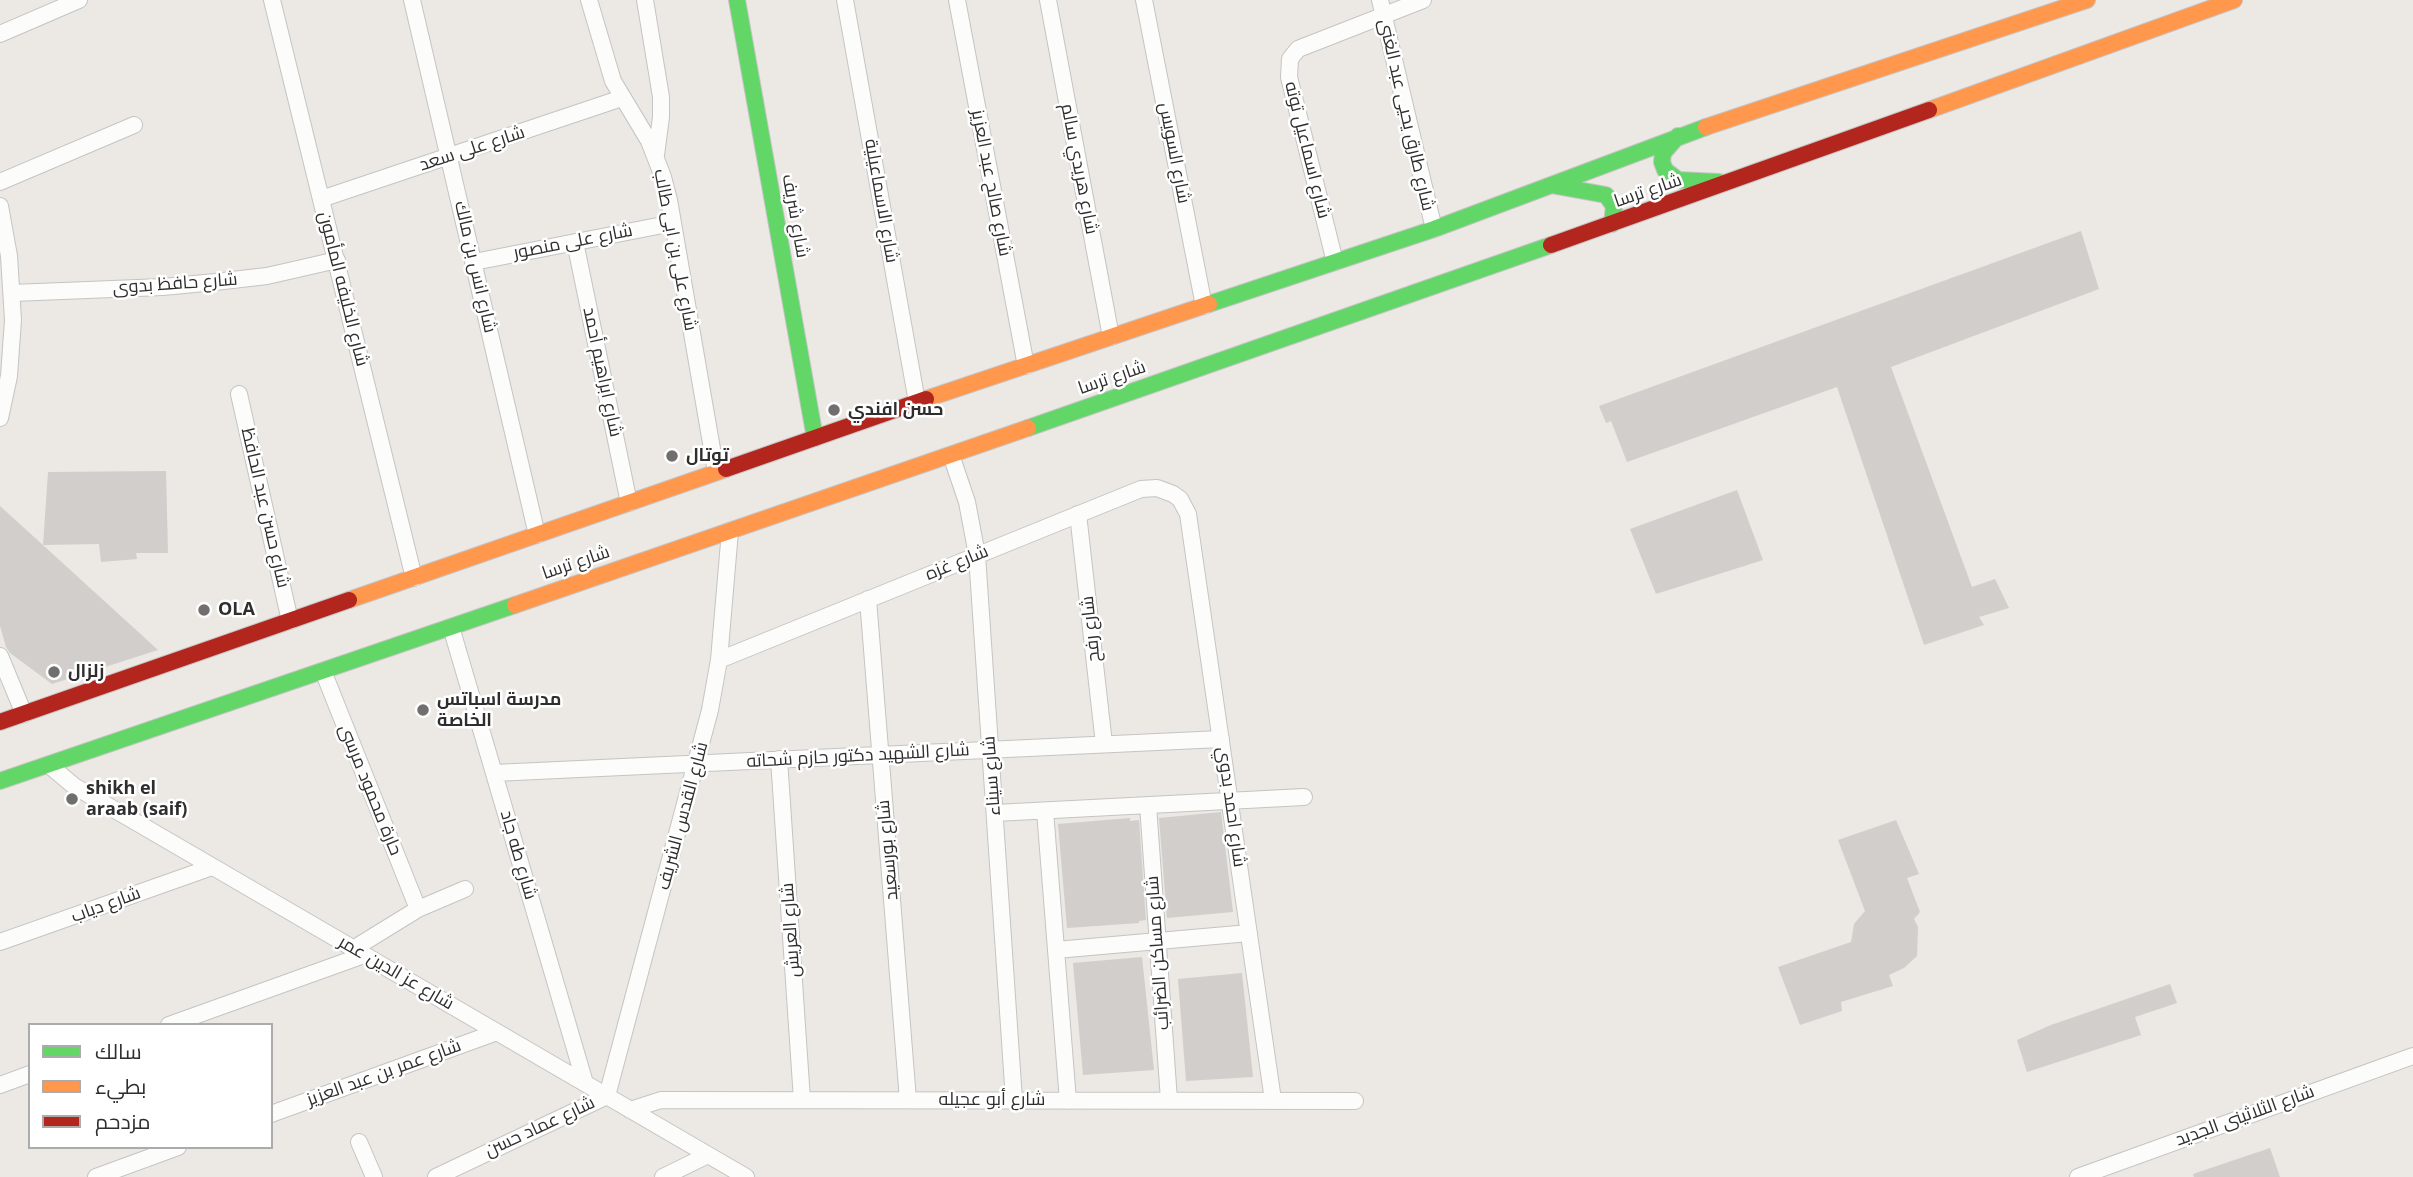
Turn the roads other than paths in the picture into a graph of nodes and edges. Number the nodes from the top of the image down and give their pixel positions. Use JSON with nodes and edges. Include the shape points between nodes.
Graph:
{"nodes":[{"id":1,"x":79,"y":0,"type":"edge"},
{"id":2,"x":272,"y":0,"type":"edge"},
{"id":3,"x":412,"y":0,"type":"edge"},
{"id":4,"x":589,"y":0,"type":"edge"},
{"id":5,"x":645,"y":0,"type":"edge"},
{"id":6,"x":737,"y":0,"type":"edge"},
{"id":7,"x":845,"y":0,"type":"edge"},
{"id":8,"x":957,"y":0,"type":"edge"},
{"id":9,"x":1048,"y":0,"type":"edge"},
{"id":10,"x":1144,"y":0,"type":"edge"},
{"id":11,"x":1423,"y":0,"type":"edge"},
{"id":12,"x":2234,"y":0,"type":"edge"},
{"id":13,"x":2080,"y":1,"type":"edge"},
{"id":14,"x":1381,"y":8,"type":"edge"},
{"id":15,"x":0,"y":34,"type":"edge"},
{"id":16,"x":622,"y":98,"type":"junction"},
{"id":17,"x":134,"y":125,"type":"dead end"},
{"id":18,"x":1678,"y":136,"type":"junction"},
{"id":19,"x":656,"y":155,"type":"junction"},
{"id":20,"x":448,"y":156,"type":"junction"},
{"id":21,"x":0,"y":182,"type":"edge"},
{"id":22,"x":1729,"y":183,"type":"junction"},
{"id":23,"x":1548,"y":185,"type":"junction"},
{"id":24,"x":321,"y":199,"type":"junction"},
{"id":25,"x":0,"y":206,"type":"edge"},
{"id":26,"x":673,"y":223,"type":"junction"},
{"id":27,"x":1612,"y":224,"type":"junction"},
{"id":28,"x":1434,"y":229,"type":"junction"},
{"id":29,"x":575,"y":242,"type":"junction"},
{"id":30,"x":337,"y":261,"type":"junction"},
{"id":31,"x":474,"y":261,"type":"junction"},
{"id":32,"x":1335,"y":262,"type":"junction"},
{"id":33,"x":12,"y":293,"type":"junction"},
{"id":34,"x":1204,"y":306,"type":"junction"},
{"id":35,"x":1111,"y":337,"type":"junction"},
{"id":36,"x":1026,"y":366,"type":"junction"},
{"id":37,"x":239,"y":394,"type":"dead end"},
{"id":38,"x":917,"y":402,"type":"junction"},
{"id":39,"x":0,"y":418,"type":"edge"},
{"id":40,"x":815,"y":438,"type":"junction"},
{"id":41,"x":951,"y":455,"type":"junction"},
{"id":42,"x":716,"y":472,"type":"junction"},
{"id":43,"x":629,"y":503,"type":"junction"},
{"id":44,"x":1079,"y":514,"type":"junction"},
{"id":45,"x":1188,"y":514,"type":"joint"},
{"id":46,"x":730,"y":531,"type":"junction"},
{"id":47,"x":537,"y":535,"type":"junction"},
{"id":48,"x":977,"y":555,"type":"junction"},
{"id":49,"x":414,"y":578,"type":"junction"},
{"id":50,"x":868,"y":599,"type":"junction"},
{"id":51,"x":290,"y":621,"type":"junction"},
{"id":52,"x":451,"y":627,"type":"junction"},
{"id":53,"x":0,"y":656,"type":"edge"},
{"id":54,"x":719,"y":660,"type":"junction"},
{"id":55,"x":323,"y":670,"type":"junction"},
{"id":56,"x":24,"y":714,"type":"junction"},
{"id":57,"x":0,"y":722,"type":"edge"},
{"id":58,"x":1221,"y":739,"type":"junction"},
{"id":59,"x":1104,"y":744,"type":"junction"},
{"id":60,"x":990,"y":750,"type":"junction"},
{"id":61,"x":880,"y":755,"type":"junction"},
{"id":62,"x":779,"y":759,"type":"junction"},
{"id":63,"x":697,"y":763,"type":"junction"},
{"id":64,"x":49,"y":765,"type":"junction"},
{"id":65,"x":494,"y":773,"type":"junction"},
{"id":66,"x":0,"y":782,"type":"edge"},
{"id":67,"x":1304,"y":797,"type":"dead end"},
{"id":68,"x":1230,"y":801,"type":"junction"},
{"id":69,"x":1148,"y":805,"type":"junction"},
{"id":70,"x":1045,"y":811,"type":"junction"},
{"id":71,"x":995,"y":813,"type":"junction"},
{"id":72,"x":212,"y":867,"type":"junction"},
{"id":73,"x":465,"y":890,"type":"dead end"},
{"id":74,"x":418,"y":909,"type":"junction"},
{"id":75,"x":1249,"y":933,"type":"junction"},
{"id":76,"x":1157,"y":941,"type":"junction"},
{"id":77,"x":0,"y":942,"type":"edge"},
{"id":78,"x":1056,"y":950,"type":"junction"},
{"id":79,"x":358,"y":952,"type":"junction"},
{"id":80,"x":174,"y":1023,"type":"edge"},
{"id":81,"x":497,"y":1032,"type":"junction"},
{"id":82,"x":2413,"y":1056,"type":"edge"},
{"id":83,"x":28,"y":1075,"type":"edge"},
{"id":84,"x":585,"y":1083,"type":"junction"},
{"id":85,"x":0,"y":1085,"type":"edge"},
{"id":86,"x":607,"y":1096,"type":"junction"},
{"id":87,"x":802,"y":1100,"type":"junction"},
{"id":88,"x":908,"y":1100,"type":"junction"},
{"id":89,"x":1014,"y":1100,"type":"junction"},
{"id":90,"x":1168,"y":1100,"type":"junction"},
{"id":91,"x":1273,"y":1100,"type":"junction"},
{"id":92,"x":1068,"y":1101,"type":"junction"},
{"id":93,"x":1355,"y":1101,"type":"dead end"},
{"id":94,"x":631,"y":1110,"type":"junction"},
{"id":95,"x":273,"y":1113,"type":"edge"},
{"id":96,"x":359,"y":1142,"type":"dead end"},
{"id":97,"x":173,"y":1149,"type":"edge"},
{"id":98,"x":708,"y":1155,"type":"junction"},
{"id":99,"x":466,"y":1170,"type":"edge"},
{"id":100,"x":96,"y":1177,"type":"edge"},
{"id":101,"x":374,"y":1177,"type":"edge"},
{"id":102,"x":436,"y":1177,"type":"edge"},
{"id":103,"x":663,"y":1177,"type":"edge"},
{"id":104,"x":746,"y":1177,"type":"edge"},
{"id":105,"x":2078,"y":1177,"type":"edge"}],
"edges":[{"from":1,"to":15,"type":"street"},
{"from":2,"to":24,"type":"street","name":"شارع الخليفه المأمون"},
{"from":3,"to":20,"type":"street","name":"شارع انس بن مالك"},
{"from":4,"to":16,"type":"street","name":"شارع على بن ابى طالب"},
{"from":5,"to":19,"type":"street","via":[[661,97]]},
{"from":6,"to":40,"type":"main road","name":"شارع شريف"},
{"from":7,"to":38,"type":"street","name":"شارع الاسماعيلية"},
{"from":8,"to":36,"type":"street","name":"شارع صالح عبد العزيز"},
{"from":9,"to":35,"type":"street","name":"شارع هريدي سالم"},
{"from":10,"to":34,"type":"street","name":"شارع السويس"},
{"from":11,"to":14,"type":"street","name":"شارع اسماعيل توته"},
{"from":12,"to":22,"type":"main road","name":"شارع ترسا"},
{"from":13,"to":18,"type":"main road"},
{"from":14,"to":28,"type":"street","name":"شارع طارق يحيى عبد الغنى"},
{"from":14,"to":32,"type":"street","name":"شارع اسماعيل توته","via":[[1298,49],[1288,65]]},
{"from":16,"to":19,"type":"street","name":"شارع على بن ابى طالب"},
{"from":16,"to":20,"type":"street","name":"شارع على سعد"},
{"from":17,"to":21,"type":"street"},
{"from":18,"to":22,"type":"main road","via":[[1663,153],[1662,162],[1671,176]]},
{"from":18,"to":23,"type":"main road"},
{"from":19,"to":26,"type":"street","name":"شارع على بن ابى طالب"},
{"from":20,"to":24,"type":"street","name":"شارع على سعد"},
{"from":20,"to":31,"type":"street","name":"شارع انس بن مالك"},
{"from":22,"to":27,"type":"main road","name":"شارع ترسا"},
{"from":23,"to":27,"type":"main road","via":[[1606,195],[1614,206]]},
{"from":23,"to":28,"type":"main road"},
{"from":24,"to":30,"type":"street","name":"شارع الخليفه المأمون"},
{"from":25,"to":33,"type":"street"},
{"from":26,"to":29,"type":"street","name":"شارع على منصور"},
{"from":26,"to":42,"type":"street","name":"شارع على بن ابى طالب"},
{"from":27,"to":41,"type":"main road","name":"شارع ترسا"},
{"from":28,"to":32,"type":"main road"},
{"from":29,"to":31,"type":"street","name":"شارع على منصور"},
{"from":29,"to":43,"type":"street","name":"شارع ابراهيم أحمد"},
{"from":30,"to":33,"type":"street","name":"شارع حافظ بدوى","via":[[215,282]]},
{"from":30,"to":49,"type":"street","name":"شارع الخليفه المأمون"},
{"from":31,"to":47,"type":"street","name":"شارع انس بن مالك"},
{"from":32,"to":34,"type":"main road"},
{"from":33,"to":39,"type":"street","via":[[12,348]]},
{"from":34,"to":35,"type":"main road"},
{"from":35,"to":36,"type":"main road"},
{"from":36,"to":38,"type":"main road"},
{"from":37,"to":51,"type":"street","name":"شارع حسن عبد الحافظ"},
{"from":38,"to":40,"type":"main road"},
{"from":40,"to":42,"type":"main road"},
{"from":41,"to":46,"type":"main road","name":"شارع ترسا"},
{"from":41,"to":48,"type":"street","name":"شارع سيناء","via":[[967,502]]},
{"from":42,"to":43,"type":"main road"},
{"from":43,"to":47,"type":"main road"},
{"from":44,"to":45,"type":"street","name":"شارع غزه","via":[[1149,487],[1173,494]]},
{"from":44,"to":48,"type":"street","name":"شارع غزه"},
{"from":44,"to":59,"type":"street","name":"شارع رفح"},
{"from":45,"to":58,"type":"street","name":"شارع احمد بدوي"},
{"from":46,"to":52,"type":"main road","name":"شارع ترسا"},
{"from":46,"to":54,"type":"street","name":"شارع القدس الشريف"},
{"from":47,"to":49,"type":"main road"},
{"from":48,"to":50,"type":"street","name":"شارع غزه"},
{"from":48,"to":60,"type":"street","name":"شارع سيناء"},
{"from":49,"to":51,"type":"main road"},
{"from":50,"to":54,"type":"street","name":"شارع غزه"},
{"from":50,"to":61,"type":"street","name":"شارع بورسعيد"},
{"from":51,"to":56,"type":"main road"},
{"from":52,"to":55,"type":"main road","name":"شارع ترسا"},
{"from":52,"to":65,"type":"street","name":"شارع طه جاد"},
{"from":53,"to":56,"type":"street"},
{"from":54,"to":63,"type":"street","name":"شارع القدس الشريف"},
{"from":55,"to":64,"type":"main road","name":"شارع ترسا"},
{"from":55,"to":74,"type":"street","name":"حارة محمود مرسى"},
{"from":56,"to":57,"type":"main road"},
{"from":58,"to":59,"type":"street","name":"شارع الشهيد دكتور حازم شحاته"},
{"from":58,"to":68,"type":"street","name":"شارع احمد بدوي"},
{"from":59,"to":60,"type":"street","name":"شارع الشهيد دكتور حازم شحاته"},
{"from":60,"to":61,"type":"street","name":"شارع الشهيد دكتور حازم شحاته"},
{"from":60,"to":71,"type":"street","name":"شارع سيناء"},
{"from":61,"to":62,"type":"street","name":"شارع الشهيد دكتور حازم شحاته"},
{"from":61,"to":88,"type":"street","name":"شارع بورسعيد"},
{"from":62,"to":63,"type":"street","name":"شارع الشهيد دكتور حازم شحاته"},
{"from":62,"to":87,"type":"street","name":"شارع العريش"},
{"from":63,"to":65,"type":"street","name":"شارع الشهيد دكتور حازم شحاته"},
{"from":63,"to":86,"type":"street","name":"شارع القدس الشريف"},
{"from":64,"to":66,"type":"main road","name":"شارع ترسا"},
{"from":64,"to":72,"type":"street","name":"شارع عز الدين عمر","via":[[74,786]]},
{"from":65,"to":84,"type":"street","name":"شارع طه جاد"},
{"from":67,"to":68,"type":"street"},
{"from":68,"to":69,"type":"street"},
{"from":68,"to":75,"type":"street","name":"شارع احمد بدوي"},
{"from":69,"to":70,"type":"street"},
{"from":69,"to":76,"type":"street","name":"شارع مساكن الضرائب"},
{"from":70,"to":71,"type":"street"},
{"from":70,"to":78,"type":"street"},
{"from":71,"to":89,"type":"street","name":"شارع سيناء"},
{"from":72,"to":77,"type":"street","name":"شارع دياب"},
{"from":72,"to":79,"type":"street","name":"شارع عز الدين عمر"},
{"from":73,"to":74,"type":"street"},
{"from":74,"to":79,"type":"street"},
{"from":75,"to":76,"type":"street"},
{"from":75,"to":91,"type":"street","name":"شارع احمد بدوي"},
{"from":76,"to":78,"type":"street"},
{"from":76,"to":90,"type":"street","name":"شارع مساكن الضرائب"},
{"from":78,"to":92,"type":"street"},
{"from":79,"to":80,"type":"street"},
{"from":79,"to":81,"type":"street","name":"شارع عز الدين عمر"},
{"from":81,"to":84,"type":"street","name":"شارع عز الدين عمر"},
{"from":81,"to":95,"type":"street","name":"شارع عمر بن عبد العزيز"},
{"from":82,"to":105,"type":"street","name":"شارع الثلاثينى الجديد"},
{"from":83,"to":85,"type":"street"},
{"from":84,"to":86,"type":"street","name":"شارع عز الدين عمر"},
{"from":86,"to":94,"type":"street","name":"شارع عز الدين عمر"},
{"from":86,"to":99,"type":"street","name":"شارع عماد حسن"},
{"from":87,"to":88,"type":"street","name":"شارع أبو عجيله"},
{"from":87,"to":94,"type":"street","name":"شارع أبو عجيله","via":[[661,1100]]},
{"from":88,"to":89,"type":"street","name":"شارع أبو عجيله"},
{"from":89,"to":92,"type":"street","name":"شارع أبو عجيله"},
{"from":90,"to":91,"type":"street","name":"شارع أبو عجيله"},
{"from":90,"to":92,"type":"street","name":"شارع أبو عجيله"},
{"from":91,"to":93,"type":"street","name":"شارع أبو عجيله"},
{"from":94,"to":98,"type":"street","name":"شارع عز الدين عمر"},
{"from":96,"to":101,"type":"street"},
{"from":97,"to":100,"type":"street"},
{"from":98,"to":103,"type":"street"},
{"from":98,"to":104,"type":"street","name":"شارع عز الدين عمر"},
{"from":99,"to":102,"type":"street","name":"شارع عماد حسن"}]}
